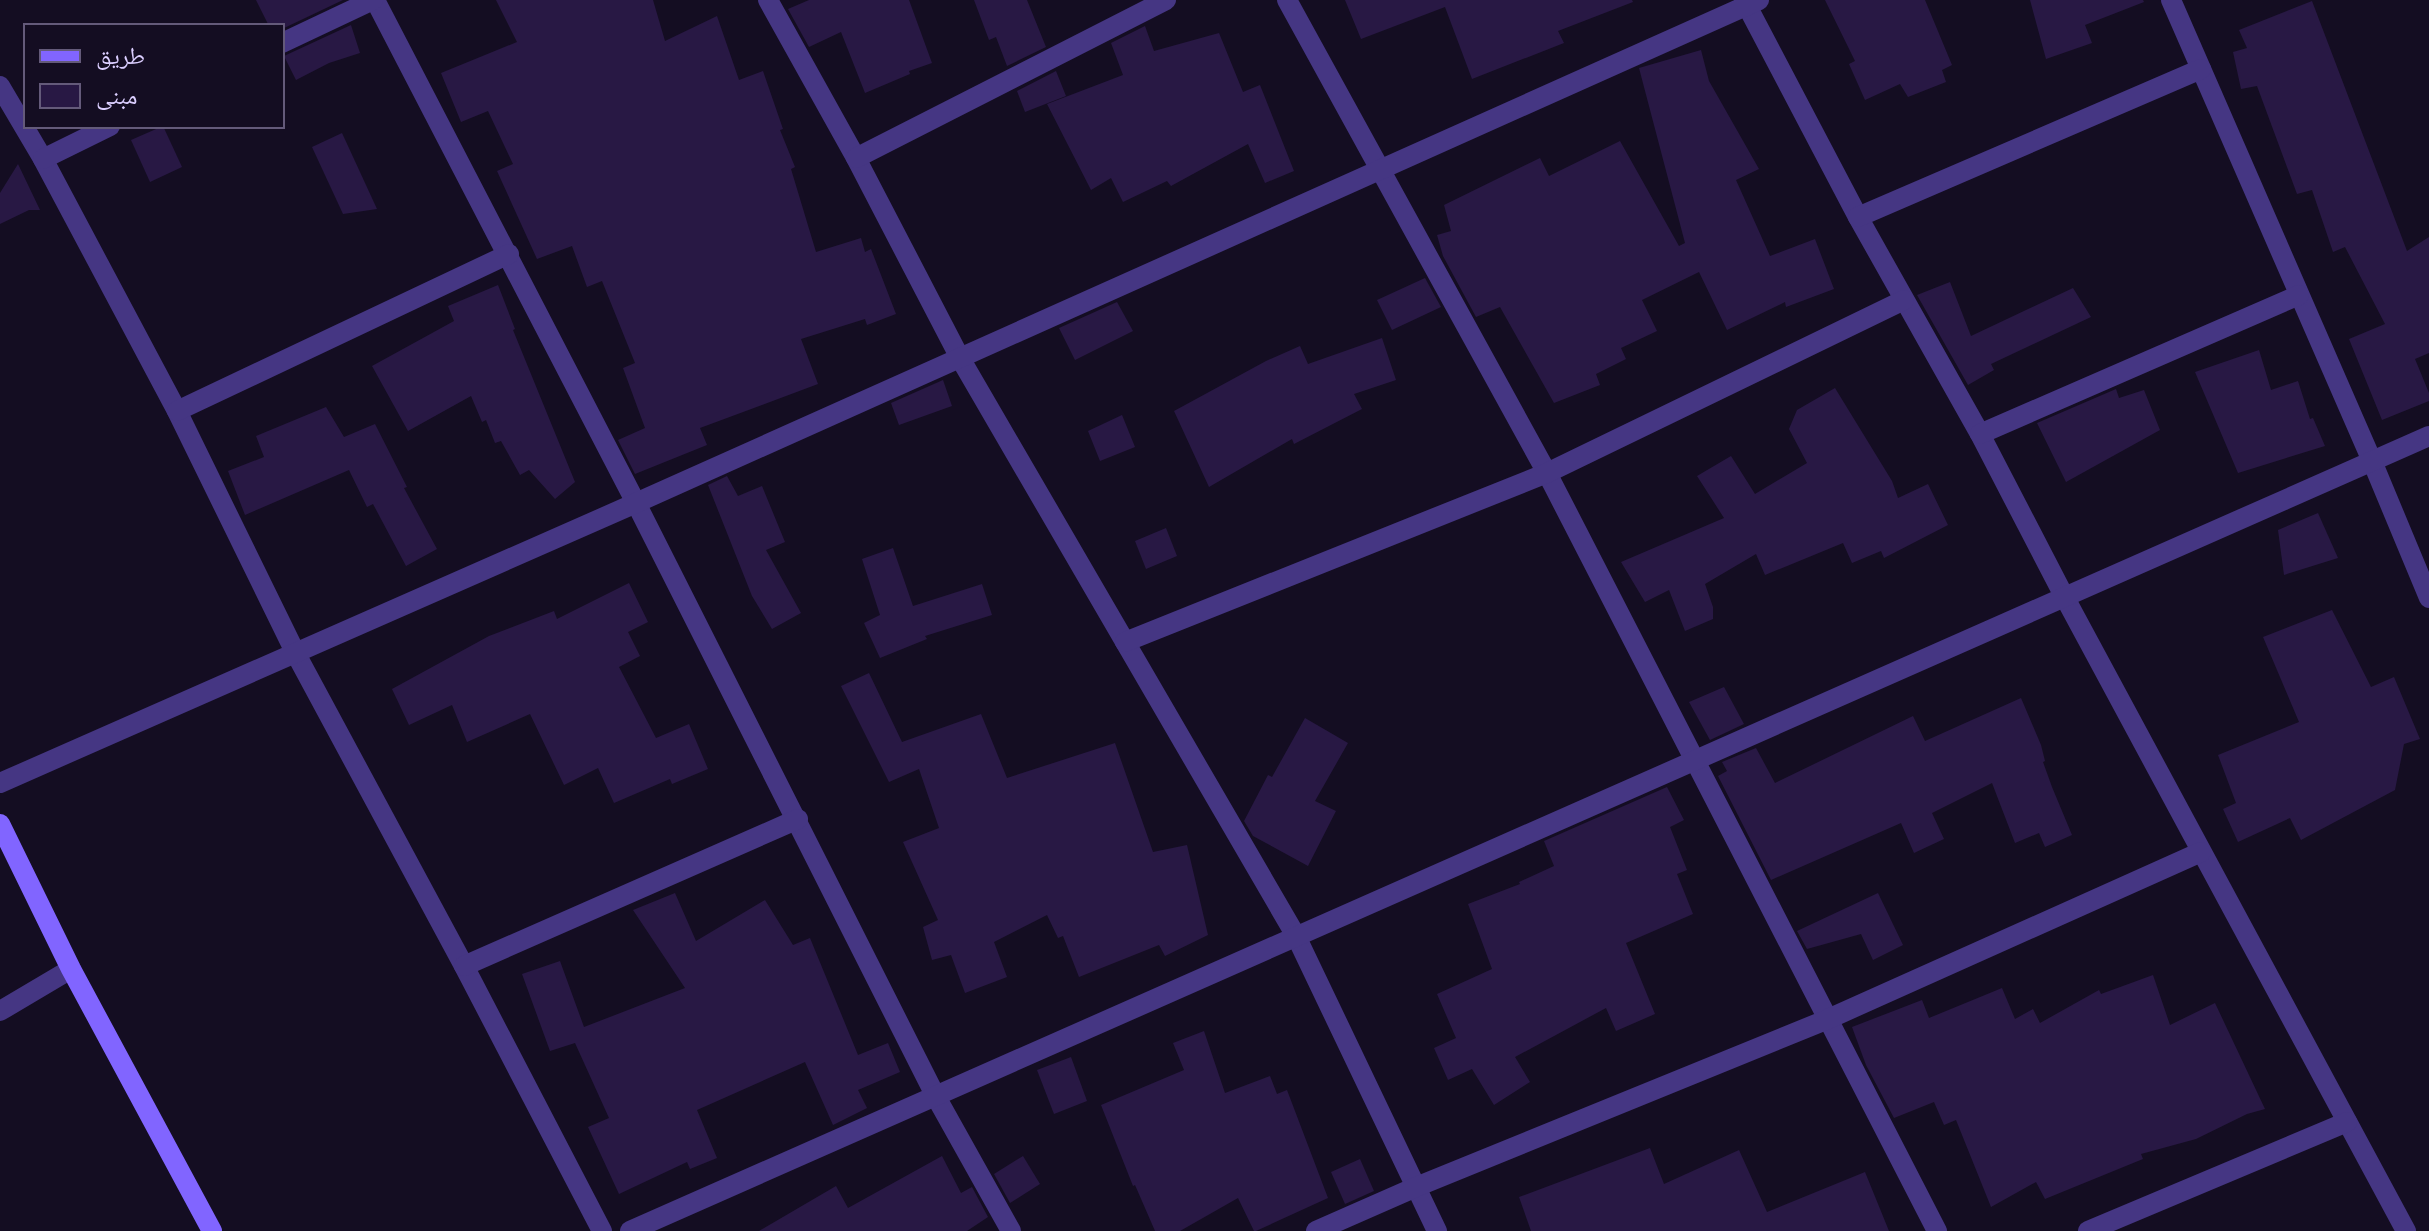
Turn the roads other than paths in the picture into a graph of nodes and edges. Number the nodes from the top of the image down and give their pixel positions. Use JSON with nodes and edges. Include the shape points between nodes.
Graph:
{"nodes":[{"id":1,"x":374,"y":0,"type":"edge"},
{"id":2,"x":768,"y":0,"type":"edge"},
{"id":3,"x":1166,"y":0,"type":"edge"},
{"id":4,"x":1287,"y":0,"type":"edge"},
{"id":5,"x":2171,"y":0,"type":"edge"},
{"id":6,"x":1750,"y":2,"type":"edge"},
{"id":7,"x":284,"y":42,"type":"edge"},
{"id":8,"x":2201,"y":69,"type":"junction"},
{"id":9,"x":0,"y":86,"type":"edge"},
{"id":10,"x":24,"y":127,"type":"edge"},
{"id":11,"x":25,"y":128,"type":"edge"},
{"id":12,"x":106,"y":128,"type":"edge"},
{"id":13,"x":856,"y":158,"type":"junction"},
{"id":14,"x":43,"y":159,"type":"junction"},
{"id":15,"x":1379,"y":170,"type":"junction"},
{"id":16,"x":1858,"y":217,"type":"junction"},
{"id":17,"x":509,"y":254,"type":"junction"},
{"id":18,"x":2299,"y":295,"type":"junction"},
{"id":19,"x":1904,"y":300,"type":"junction"},
{"id":20,"x":960,"y":358,"type":"junction"},
{"id":21,"x":177,"y":411,"type":"junction"},
{"id":22,"x":1980,"y":434,"type":"junction"},
{"id":23,"x":2429,"y":436,"type":"edge"},
{"id":24,"x":2372,"y":461,"type":"junction"},
{"id":25,"x":1547,"y":473,"type":"junction"},
{"id":26,"x":636,"y":503,"type":"junction"},
{"id":27,"x":2064,"y":596,"type":"junction"},
{"id":28,"x":2429,"y":598,"type":"edge"},
{"id":29,"x":1125,"y":642,"type":"junction"},
{"id":30,"x":296,"y":654,"type":"junction"},
{"id":31,"x":1696,"y":759,"type":"junction"},
{"id":32,"x":0,"y":783,"type":"edge"},
{"id":33,"x":798,"y":819,"type":"junction"},
{"id":34,"x":0,"y":824,"type":"edge"},
{"id":35,"x":2201,"y":852,"type":"junction"},
{"id":36,"x":1296,"y":936,"type":"junction"},
{"id":37,"x":464,"y":966,"type":"junction"},
{"id":38,"x":71,"y":969,"type":"junction"},
{"id":39,"x":0,"y":1011,"type":"edge"},
{"id":40,"x":1826,"y":1020,"type":"junction"},
{"id":41,"x":935,"y":1095,"type":"junction"},
{"id":42,"x":2347,"y":1122,"type":"junction"},
{"id":43,"x":1416,"y":1187,"type":"junction"},
{"id":44,"x":212,"y":1231,"type":"edge"},
{"id":45,"x":602,"y":1231,"type":"edge"},
{"id":46,"x":630,"y":1231,"type":"edge"},
{"id":47,"x":1011,"y":1231,"type":"edge"},
{"id":48,"x":1316,"y":1231,"type":"edge"},
{"id":49,"x":1437,"y":1231,"type":"edge"},
{"id":50,"x":1937,"y":1231,"type":"edge"},
{"id":51,"x":2088,"y":1231,"type":"edge"},
{"id":52,"x":2406,"y":1231,"type":"edge"}],
"edges":[{"from":1,"to":7,"type":"street"},
{"from":1,"to":17,"type":"street"},
{"from":2,"to":13,"type":"street"},
{"from":3,"to":13,"type":"street"},
{"from":4,"to":15,"type":"street"},
{"from":5,"to":8,"type":"street"},
{"from":6,"to":15,"type":"street"},
{"from":6,"to":16,"type":"street"},
{"from":8,"to":16,"type":"street"},
{"from":8,"to":18,"type":"street"},
{"from":9,"to":10,"type":"street"},
{"from":11,"to":14,"type":"street"},
{"from":12,"to":14,"type":"street"},
{"from":13,"to":20,"type":"street"},
{"from":14,"to":21,"type":"street"},
{"from":15,"to":20,"type":"street"},
{"from":15,"to":25,"type":"street"},
{"from":16,"to":19,"type":"street"},
{"from":17,"to":21,"type":"street"},
{"from":17,"to":26,"type":"street"},
{"from":18,"to":22,"type":"street"},
{"from":18,"to":24,"type":"street"},
{"from":19,"to":22,"type":"street"},
{"from":19,"to":25,"type":"street"},
{"from":20,"to":26,"type":"street"},
{"from":20,"to":29,"type":"street"},
{"from":21,"to":30,"type":"street"},
{"from":22,"to":27,"type":"street"},
{"from":23,"to":24,"type":"street"},
{"from":24,"to":27,"type":"street"},
{"from":24,"to":28,"type":"street"},
{"from":25,"to":29,"type":"street"},
{"from":25,"to":31,"type":"street"},
{"from":26,"to":30,"type":"street"},
{"from":26,"to":33,"type":"street"},
{"from":27,"to":31,"type":"street"},
{"from":27,"to":35,"type":"street"},
{"from":29,"to":36,"type":"street"},
{"from":30,"to":32,"type":"street"},
{"from":30,"to":37,"type":"street"},
{"from":31,"to":36,"type":"street"},
{"from":31,"to":40,"type":"street"},
{"from":33,"to":37,"type":"street"},
{"from":33,"to":41,"type":"street"},
{"from":34,"to":38,"type":"street"},
{"from":35,"to":40,"type":"street"},
{"from":35,"to":42,"type":"street"},
{"from":36,"to":41,"type":"street"},
{"from":36,"to":43,"type":"street"},
{"from":37,"to":45,"type":"street"},
{"from":38,"to":39,"type":"street"},
{"from":38,"to":44,"type":"street"},
{"from":40,"to":43,"type":"street"},
{"from":40,"to":50,"type":"street"},
{"from":41,"to":46,"type":"street"},
{"from":41,"to":47,"type":"street"},
{"from":42,"to":51,"type":"street"},
{"from":42,"to":52,"type":"street"},
{"from":43,"to":48,"type":"street"},
{"from":43,"to":49,"type":"street"}]}
